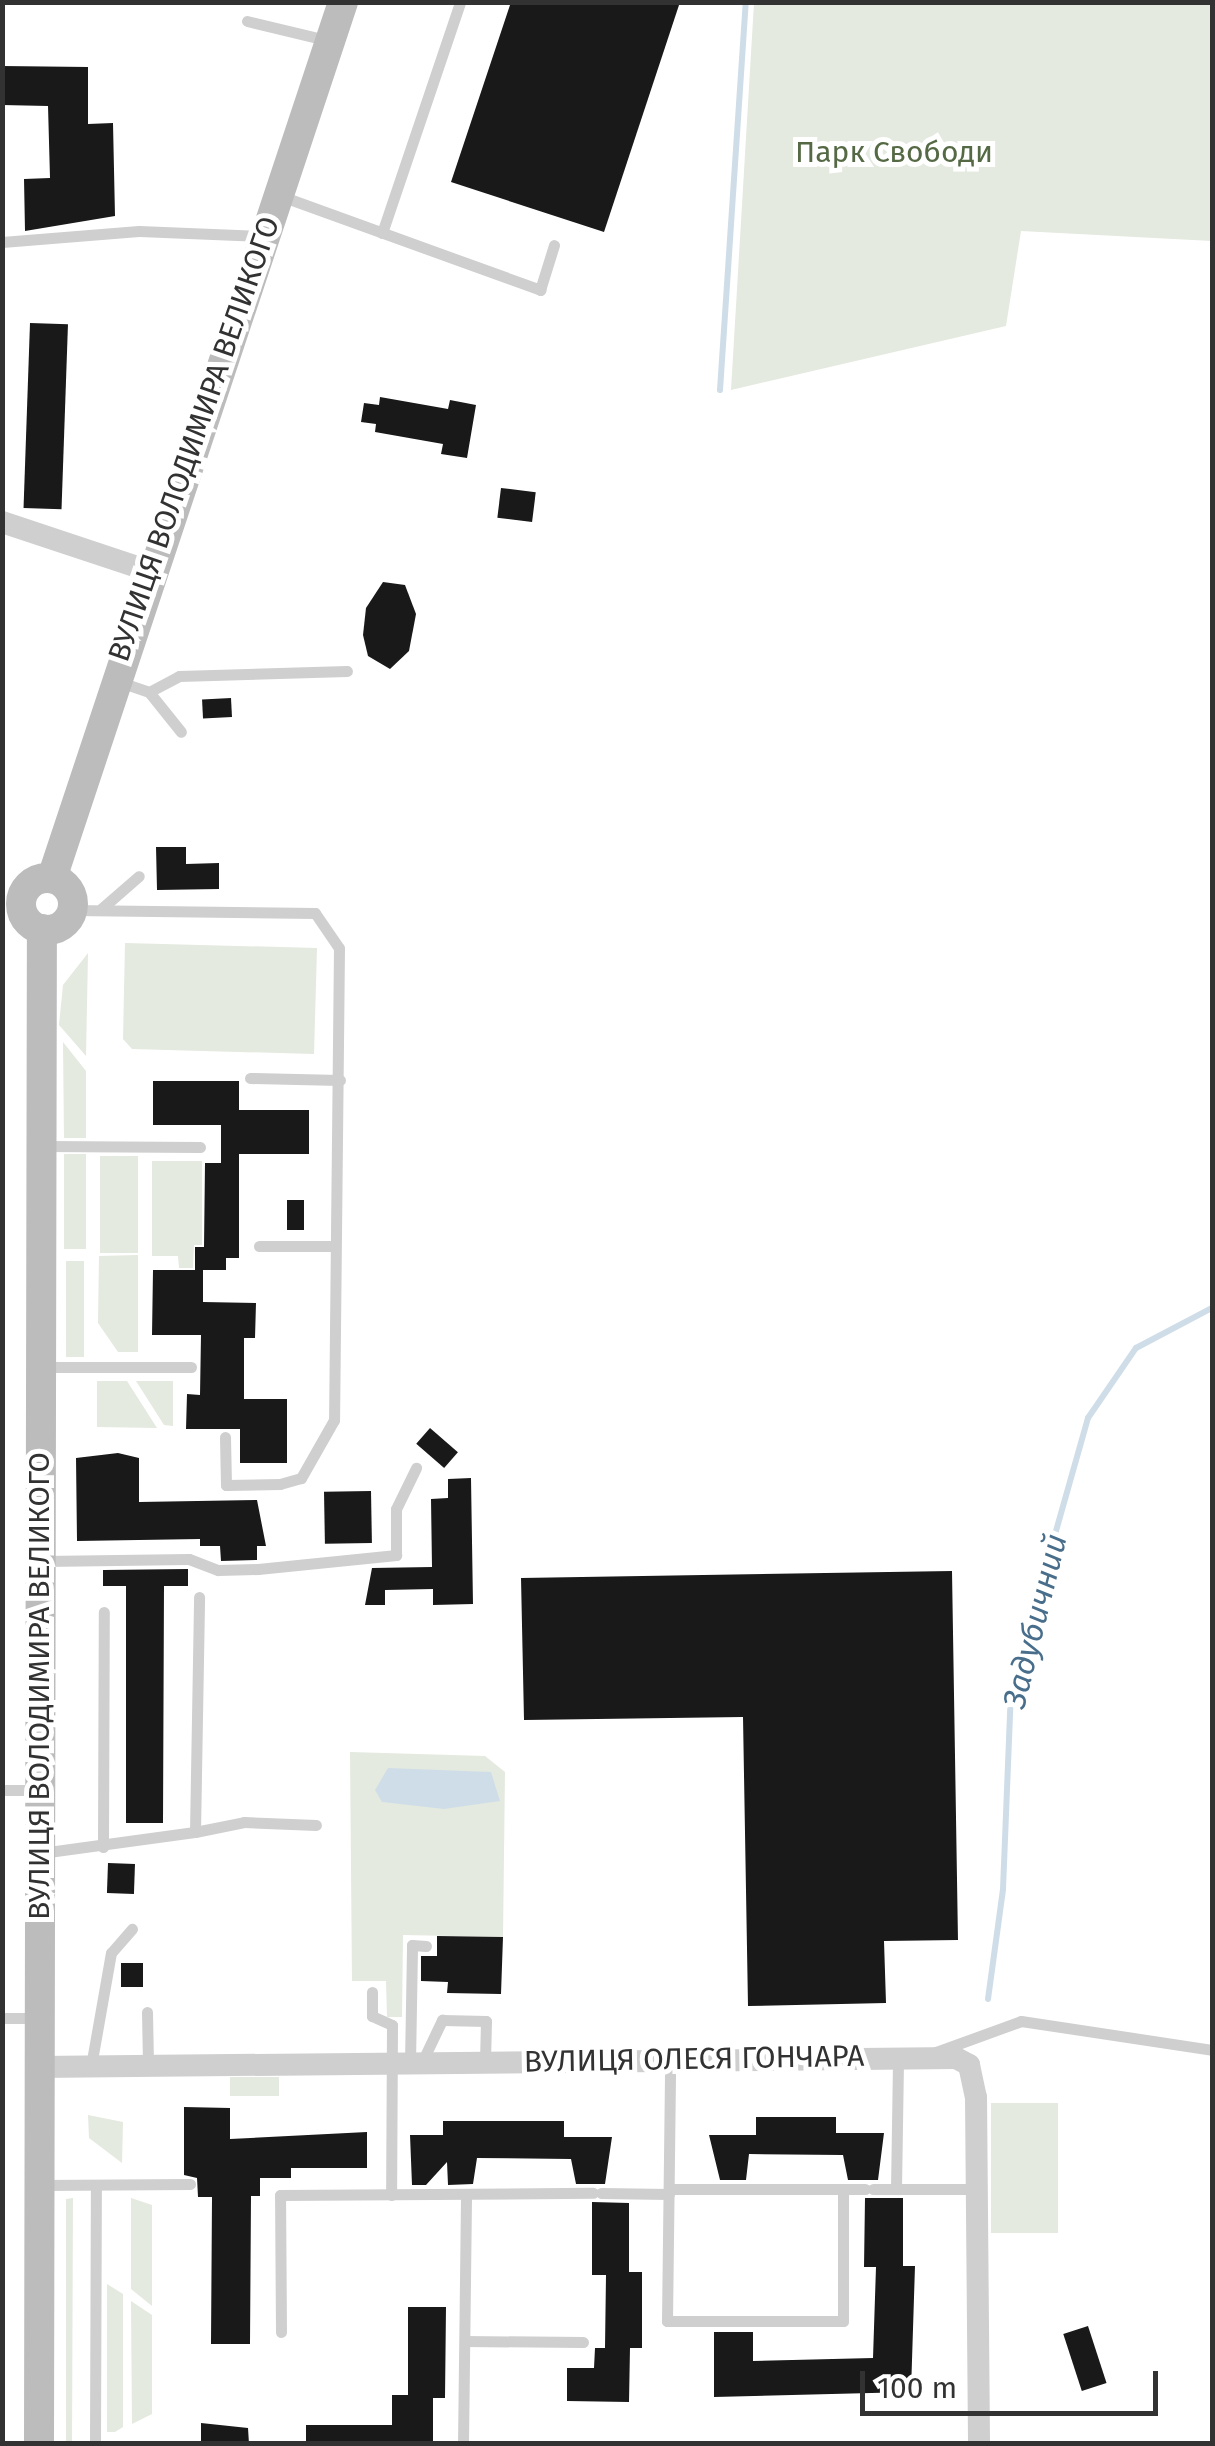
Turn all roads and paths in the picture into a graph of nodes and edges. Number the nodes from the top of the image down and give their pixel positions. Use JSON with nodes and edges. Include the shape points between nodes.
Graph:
{"nodes":[{"id":1,"x":343,"y":2,"type":"edge"},
{"id":2,"x":460,"y":2,"type":"edge"},
{"id":3,"x":247,"y":21,"type":"dead end"},
{"id":4,"x":330,"y":41,"type":"junction"},
{"id":5,"x":276,"y":194,"type":"junction"},
{"id":6,"x":382,"y":232,"type":"junction"},
{"id":7,"x":262,"y":236,"type":"junction"},
{"id":8,"x":2,"y":242,"type":"edge"},
{"id":9,"x":554,"y":245,"type":"dead end"},
{"id":10,"x":2,"y":522,"type":"edge"},
{"id":11,"x":149,"y":571,"type":"junction"},
{"id":12,"x":347,"y":671,"type":"dead end"},
{"id":13,"x":112,"y":679,"type":"junction"},
{"id":14,"x":149,"y":692,"type":"junction"},
{"id":15,"x":182,"y":732,"type":"dead end"},
{"id":16,"x":140,"y":876,"type":"dead end"},
{"id":17,"x":52,"y":878,"type":"junction"},
{"id":18,"x":12,"y":904,"type":"edge"},
{"id":19,"x":86,"y":910,"type":"junction"},
{"id":20,"x":42,"y":930,"type":"junction"},
{"id":21,"x":250,"y":1078,"type":"dead end"},
{"id":22,"x":340,"y":1080,"type":"junction"},
{"id":23,"x":42,"y":1146,"type":"junction"},
{"id":24,"x":200,"y":1147,"type":"dead end"},
{"id":25,"x":259,"y":1246,"type":"dead end"},
{"id":26,"x":330,"y":1246,"type":"junction"},
{"id":27,"x":41,"y":1367,"type":"junction"},
{"id":28,"x":190,"y":1367,"type":"dead end"},
{"id":29,"x":226,"y":1436,"type":"dead end"},
{"id":30,"x":416,"y":1468,"type":"dead end"},
{"id":31,"x":40,"y":1561,"type":"junction"},
{"id":32,"x":199,"y":1597,"type":"dead end"},
{"id":33,"x":104,"y":1612,"type":"dead end"},
{"id":34,"x":2,"y":1790,"type":"edge"},
{"id":35,"x":39,"y":1790,"type":"junction"},
{"id":36,"x":316,"y":1824,"type":"dead end"},
{"id":37,"x":195,"y":1832,"type":"junction"},
{"id":38,"x":103,"y":1846,"type":"junction"},
{"id":39,"x":39,"y":1854,"type":"junction"},
{"id":40,"x":132,"y":1929,"type":"dead end"},
{"id":41,"x":426,"y":1946,"type":"dead end"},
{"id":42,"x":372,"y":1992,"type":"dead end"},
{"id":43,"x":147,"y":2012,"type":"dead end"},
{"id":44,"x":2,"y":2018,"type":"edge"},
{"id":45,"x":38,"y":2018,"type":"junction"},
{"id":46,"x":1212,"y":2050,"type":"edge"},
{"id":47,"x":898,"y":2056,"type":"junction"},
{"id":48,"x":927,"y":2056,"type":"junction"},
{"id":49,"x":670,"y":2058,"type":"junction"},
{"id":50,"x":485,"y":2061,"type":"junction"},
{"id":51,"x":408,"y":2063,"type":"junction"},
{"id":52,"x":91,"y":2066,"type":"junction"},
{"id":53,"x":148,"y":2066,"type":"junction"},
{"id":54,"x":38,"y":2067,"type":"junction"},
{"id":55,"x":190,"y":2184,"type":"dead end"},
{"id":56,"x":96,"y":2185,"type":"junction"},
{"id":57,"x":38,"y":2186,"type":"junction"},
{"id":58,"x":896,"y":2189,"type":"junction"},
{"id":59,"x":977,"y":2189,"type":"junction"},
{"id":60,"x":843,"y":2190,"type":"junction"},
{"id":61,"x":669,"y":2191,"type":"junction"},
{"id":62,"x":391,"y":2194,"type":"junction"},
{"id":63,"x":466,"y":2194,"type":"junction"},
{"id":64,"x":281,"y":2332,"type":"dead end"},
{"id":65,"x":464,"y":2340,"type":"junction"},
{"id":66,"x":583,"y":2342,"type":"dead end"},
{"id":67,"x":39,"y":2444,"type":"edge"},
{"id":68,"x":95,"y":2444,"type":"edge"},
{"id":69,"x":463,"y":2444,"type":"edge"},
{"id":70,"x":979,"y":2444,"type":"edge"}],
"edges":[{"from":1,"to":4,"type":"street","name":"ВУЛИЦЯ ВОЛОДИМИРА ВЕЛИКОГО"},
{"from":2,"to":6,"type":"lane"},
{"from":3,"to":4,"type":"lane"},
{"from":4,"to":5,"type":"street","name":"ВУЛИЦЯ ВОЛОДИМИРА ВЕЛИКОГО"},
{"from":5,"to":6,"type":"lane"},
{"from":5,"to":7,"type":"street","name":"ВУЛИЦЯ ВОЛОДИМИРА ВЕЛИКОГО"},
{"from":6,"to":9,"type":"lane","via":[[540,290]]},
{"from":7,"to":8,"type":"lane","via":[[139,231]]},
{"from":7,"to":11,"type":"street","name":"ВУЛИЦЯ ВОЛОДИМИРА ВЕЛИКОГО"},
{"from":10,"to":11,"type":"street"},
{"from":11,"to":13,"type":"street","name":"ВУЛИЦЯ ВОЛОДИМИРА ВЕЛИКОГО"},
{"from":12,"to":14,"type":"lane","via":[[180,676]]},
{"from":13,"to":14,"type":"lane"},
{"from":13,"to":17,"type":"street","name":"ВУЛИЦЯ ВОЛОДИМИРА ВЕЛИКОГО"},
{"from":14,"to":15,"type":"lane"},
{"from":16,"to":19,"type":"lane"},
{"from":17,"to":18,"type":"street","via":[[28,886]]},
{"from":17,"to":19,"type":"street"},
{"from":18,"to":20,"type":"street"},
{"from":19,"to":20,"type":"street"},
{"from":19,"to":22,"type":"lane","via":[[315,912],[339,948]]},
{"from":20,"to":23,"type":"street","name":"ВУЛИЦЯ ВОЛОДИМИРА ВЕЛИКОГО"},
{"from":21,"to":22,"type":"lane"},
{"from":22,"to":26,"type":"lane","via":[[340,1192]]},
{"from":23,"to":24,"type":"lane"},
{"from":23,"to":27,"type":"street","name":"ВУЛИЦЯ ВОЛОДИМИРА ВЕЛИКОГО"},
{"from":25,"to":26,"type":"lane"},
{"from":26,"to":29,"type":"lane","via":[[334,1420],[322,1452],[301,1478],[226,1485]]},
{"from":27,"to":28,"type":"lane"},
{"from":27,"to":31,"type":"street","name":"ВУЛИЦЯ ВОЛОДИМИРА ВЕЛИКОГО"},
{"from":30,"to":31,"type":"lane","via":[[396,1508],[396,1555],[218,1570],[189,1559]]},
{"from":31,"to":35,"type":"street","name":"ВУЛИЦЯ ВОЛОДИМИРА ВЕЛИКОГО"},
{"from":32,"to":37,"type":"lane"},
{"from":33,"to":38,"type":"lane"},
{"from":34,"to":35,"type":"lane"},
{"from":35,"to":39,"type":"street","name":"ВУЛИЦЯ ВОЛОДИМИРА ВЕЛИКОГО"},
{"from":36,"to":37,"type":"lane","via":[[244,1822]]},
{"from":37,"to":38,"type":"lane"},
{"from":38,"to":39,"type":"lane"},
{"from":39,"to":45,"type":"street","name":"ВУЛИЦЯ ВОЛОДИМИРА ВЕЛИКОГО"},
{"from":40,"to":52,"type":"lane","via":[[112,1953]]},
{"from":41,"to":51,"type":"lane","via":[[412,1945]]},
{"from":42,"to":51,"type":"lane","via":[[372,2016],[392,2025]]},
{"from":43,"to":53,"type":"lane"},
{"from":44,"to":45,"type":"lane"},
{"from":45,"to":54,"type":"street","name":"ВУЛИЦЯ ВОЛОДИМИРА ВЕЛИКОГО"},
{"from":46,"to":48,"type":"lane","via":[[1021,2021],[985,2028]]},
{"from":47,"to":48,"type":"street","name":"ВУЛИЦЯ ОЛЕСЯ ГОНЧАРА"},
{"from":47,"to":49,"type":"street","name":"ВУЛИЦЯ ОЛЕСЯ ГОНЧАРА"},
{"from":47,"to":58,"type":"lane"},
{"from":48,"to":59,"type":"street","name":"ВУЛИЦЯ ОЛЕСЯ ГОНЧАРА","via":[[956,2058],[974,2076]]},
{"from":49,"to":50,"type":"street","name":"ВУЛИЦЯ ОЛЕСЯ ГОНЧАРА"},
{"from":49,"to":61,"type":"lane"},
{"from":50,"to":51,"type":"street","name":"ВУЛИЦЯ ОЛЕСЯ ГОНЧАРА"},
{"from":50,"to":51,"type":"lane","via":[[486,2021],[442,2020]]},
{"from":51,"to":53,"type":"street","name":"ВУЛИЦЯ ОЛЕСЯ ГОНЧАРА"},
{"from":51,"to":62,"type":"lane"},
{"from":52,"to":53,"type":"street","name":"ВУЛИЦЯ ОЛЕСЯ ГОНЧАРА"},
{"from":52,"to":54,"type":"street","name":"ВУЛИЦЯ ОЛЕСЯ ГОНЧАРА"},
{"from":54,"to":57,"type":"street","name":"ВУЛИЦЯ ВОЛОДИМИРА ВЕЛИКОГО"},
{"from":55,"to":56,"type":"lane"},
{"from":56,"to":57,"type":"lane"},
{"from":56,"to":68,"type":"lane"},
{"from":57,"to":67,"type":"street","name":"ВУЛИЦЯ ВОЛОДИМИРА ВЕЛИКОГО"},
{"from":58,"to":59,"type":"lane"},
{"from":58,"to":60,"type":"lane"},
{"from":59,"to":70,"type":"street","name":"ВУЛИЦЯ ОЛЕСЯ ГОНЧАРА"},
{"from":60,"to":61,"type":"lane"},
{"from":60,"to":61,"type":"lane","via":[[843,2321],[667,2321]]},
{"from":61,"to":63,"type":"lane"},
{"from":62,"to":63,"type":"lane"},
{"from":62,"to":64,"type":"lane","via":[[280,2195]]},
{"from":63,"to":65,"type":"lane"},
{"from":65,"to":66,"type":"lane"},
{"from":65,"to":69,"type":"lane"}]}
